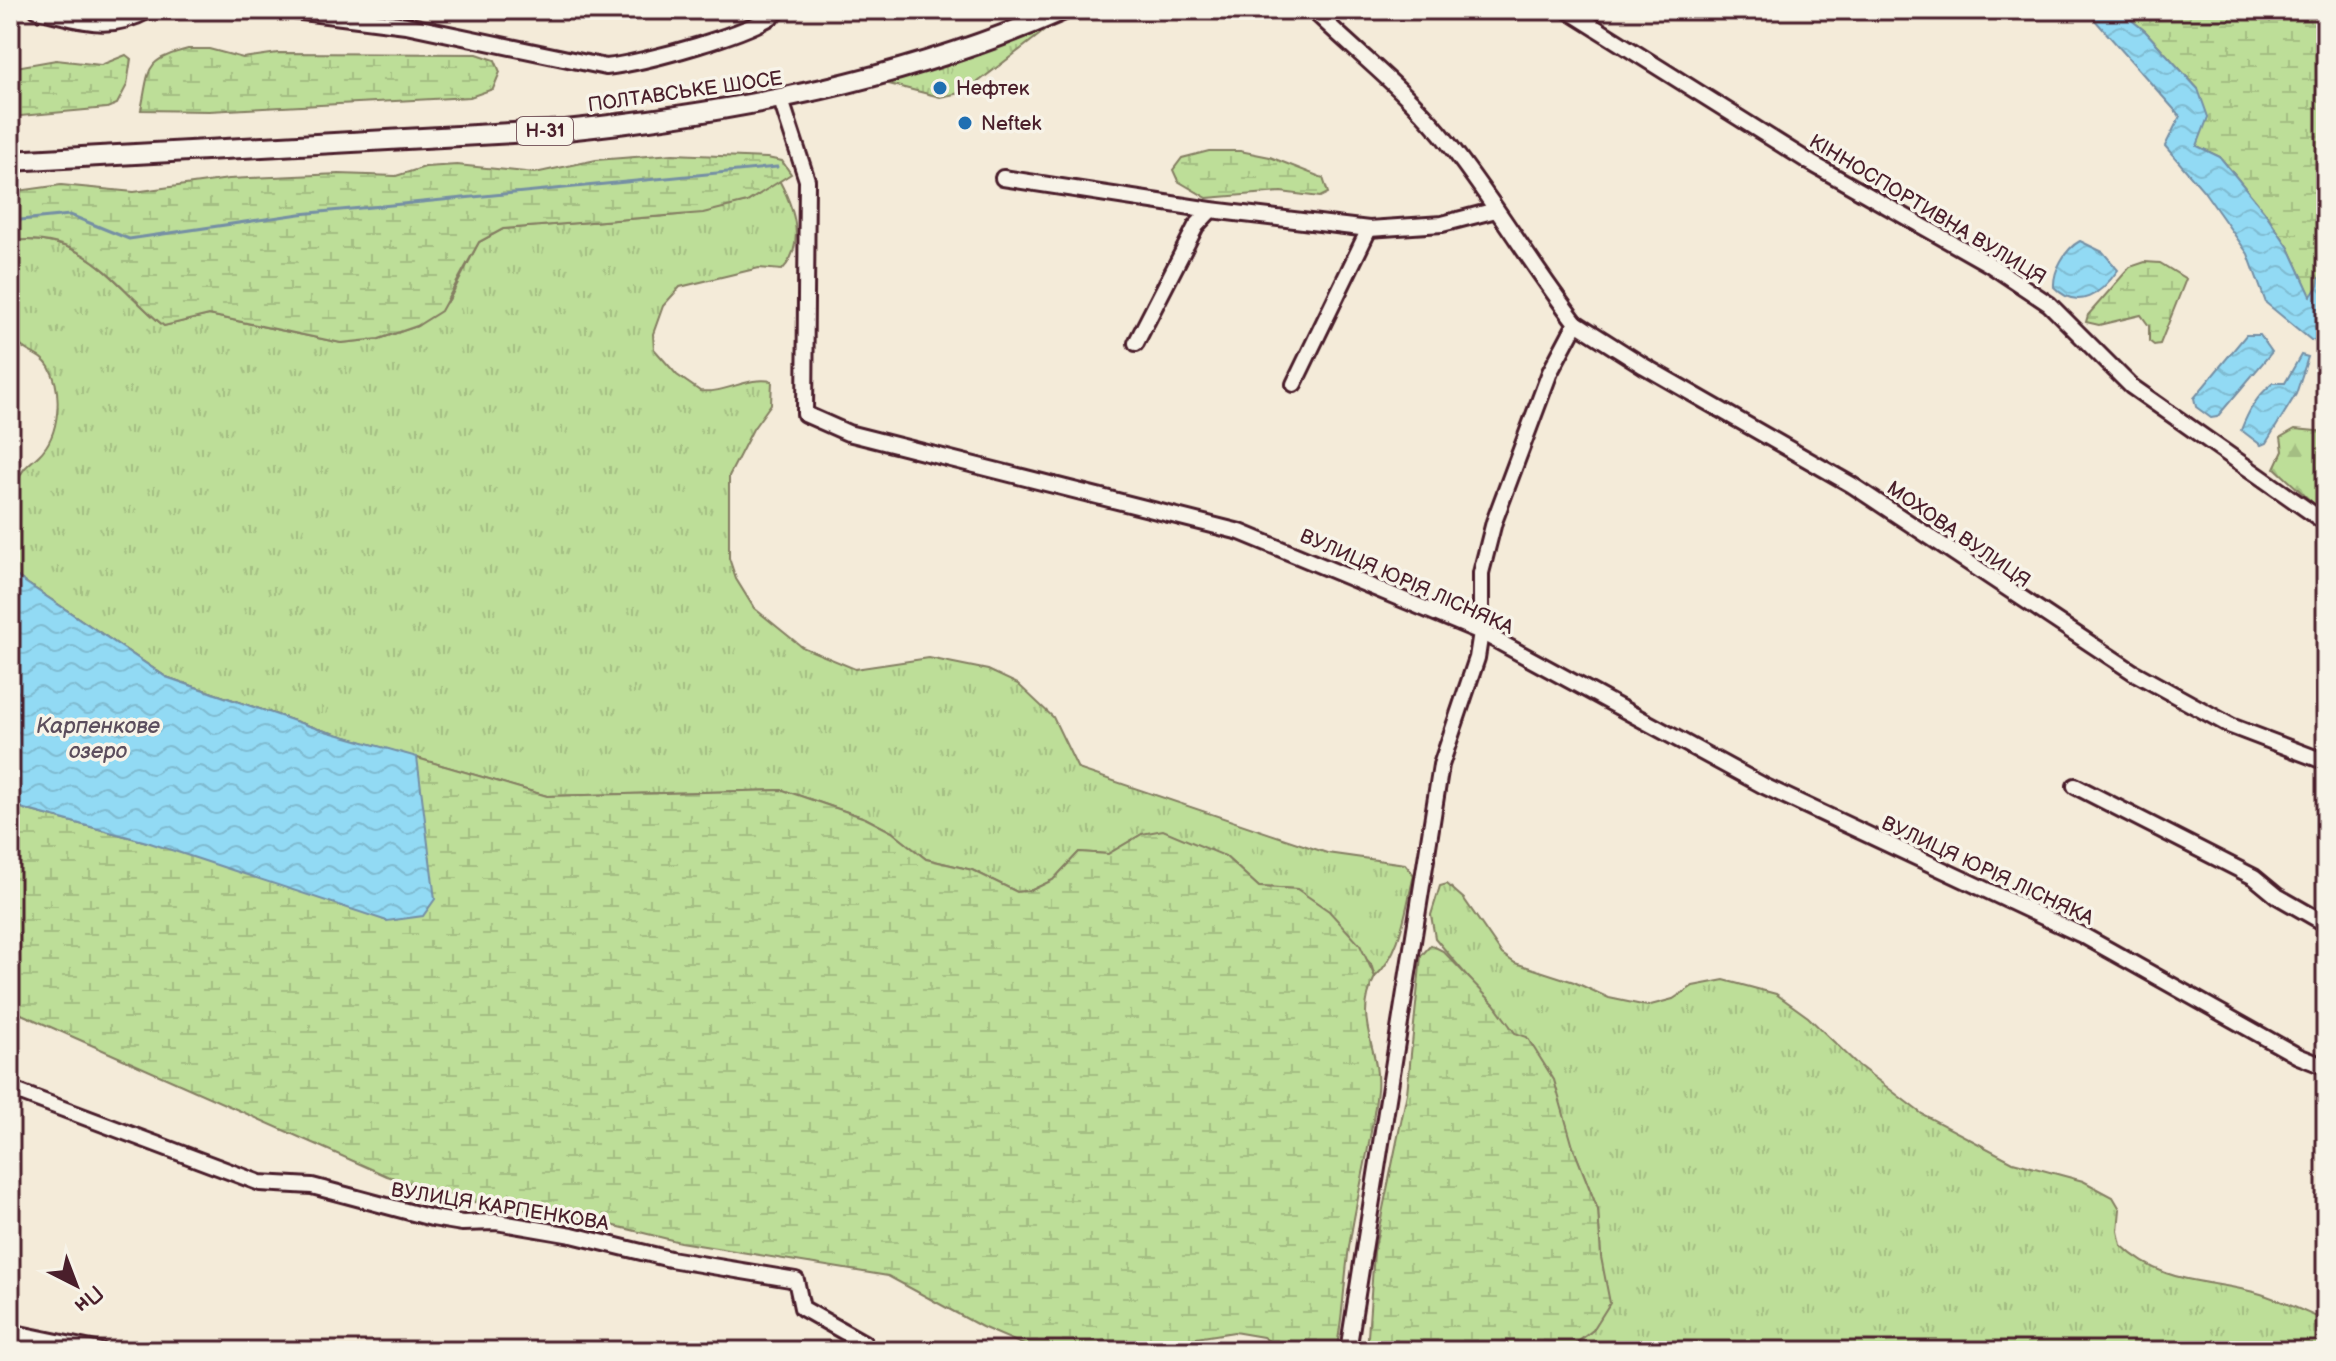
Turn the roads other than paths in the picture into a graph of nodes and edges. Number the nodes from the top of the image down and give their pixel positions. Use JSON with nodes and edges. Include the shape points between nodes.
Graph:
{"nodes":[{"id":1,"x":37,"y":10,"type":"edge"},
{"id":2,"x":149,"y":10,"type":"edge"},
{"id":3,"x":286,"y":10,"type":"edge"},
{"id":4,"x":1064,"y":10,"type":"edge"},
{"id":5,"x":1313,"y":10,"type":"edge"},
{"id":6,"x":1567,"y":10,"type":"edge"},
{"id":7,"x":779,"y":12,"type":"edge"},
{"id":8,"x":781,"y":100,"type":"junction"},
{"id":9,"x":10,"y":161,"type":"edge"},
{"id":10,"x":1003,"y":178,"type":"dead end"},
{"id":11,"x":1211,"y":210,"type":"junction"},
{"id":12,"x":1496,"y":210,"type":"junction"},
{"id":13,"x":1369,"y":229,"type":"junction"},
{"id":14,"x":1576,"y":323,"type":"junction"},
{"id":15,"x":1136,"y":343,"type":"dead end"},
{"id":16,"x":1294,"y":384,"type":"dead end"},
{"id":17,"x":2326,"y":523,"type":"edge"},
{"id":18,"x":1481,"y":632,"type":"junction"},
{"id":19,"x":2326,"y":762,"type":"edge"},
{"id":20,"x":2075,"y":786,"type":"dead end"},
{"id":21,"x":2326,"y":924,"type":"edge"},
{"id":22,"x":2326,"y":1067,"type":"edge"},
{"id":23,"x":10,"y":1089,"type":"edge"},
{"id":24,"x":10,"y":1332,"type":"edge"},
{"id":25,"x":101,"y":1351,"type":"edge"},
{"id":26,"x":866,"y":1351,"type":"edge"},
{"id":27,"x":1348,"y":1351,"type":"edge"}],
"edges":[{"from":1,"to":2,"type":"street","via":[[112,24],[129,22]]},
{"from":3,"to":7,"type":"street","via":[[406,25],[606,67],[660,57]]},
{"from":4,"to":8,"type":"main road","name":"ПОЛТАВСЬКЕ ШОСЕ","number":"Н-31","via":[[956,53]]},
{"from":5,"to":12,"type":"street","name":"МОХОВА ВУЛИЦЯ","via":[[1437,129]]},
{"from":6,"to":17,"type":"street","name":"КІННОСПОРТИВНА ВУЛИЦЯ","via":[[2049,304],[2131,386]]},
{"from":8,"to":9,"type":"main road","name":"ПОЛТАВСЬКЕ ШОСЕ","number":"Н-31","via":[[566,130]]},
{"from":8,"to":18,"type":"street","name":"ВУЛИЦЯ ЮРІЯ ЛІСНЯКА","via":[[807,180],[805,414],[848,433],[1240,532]]},
{"from":10,"to":11,"type":"street"},
{"from":11,"to":13,"type":"street"},
{"from":11,"to":15,"type":"street","via":[[1196,226]]},
{"from":12,"to":13,"type":"street","via":[[1442,224]]},
{"from":12,"to":14,"type":"street","name":"МОХОВА ВУЛИЦЯ"},
{"from":13,"to":16,"type":"street"},
{"from":14,"to":18,"type":"street","via":[[1550,372],[1494,522],[1481,573]]},
{"from":14,"to":19,"type":"street","name":"МОХОВА ВУЛИЦЯ","via":[[1852,485],[2133,672],[2231,726]]},
{"from":18,"to":22,"type":"street","name":"ВУЛИЦЯ ЮРІЯ ЛІСНЯКА","via":[[1764,786],[2084,936]]},
{"from":18,"to":27,"type":"street","via":[[1441,765]]},
{"from":20,"to":21,"type":"street","via":[[2254,877]]},
{"from":23,"to":26,"type":"street","name":"ВУЛИЦЯ КАРПЕНКОВА","via":[[260,1183],[312,1186],[432,1218],[496,1222],[796,1280],[802,1308],[847,1331],[864,1343]]},
{"from":24,"to":25,"type":"street"}]}
